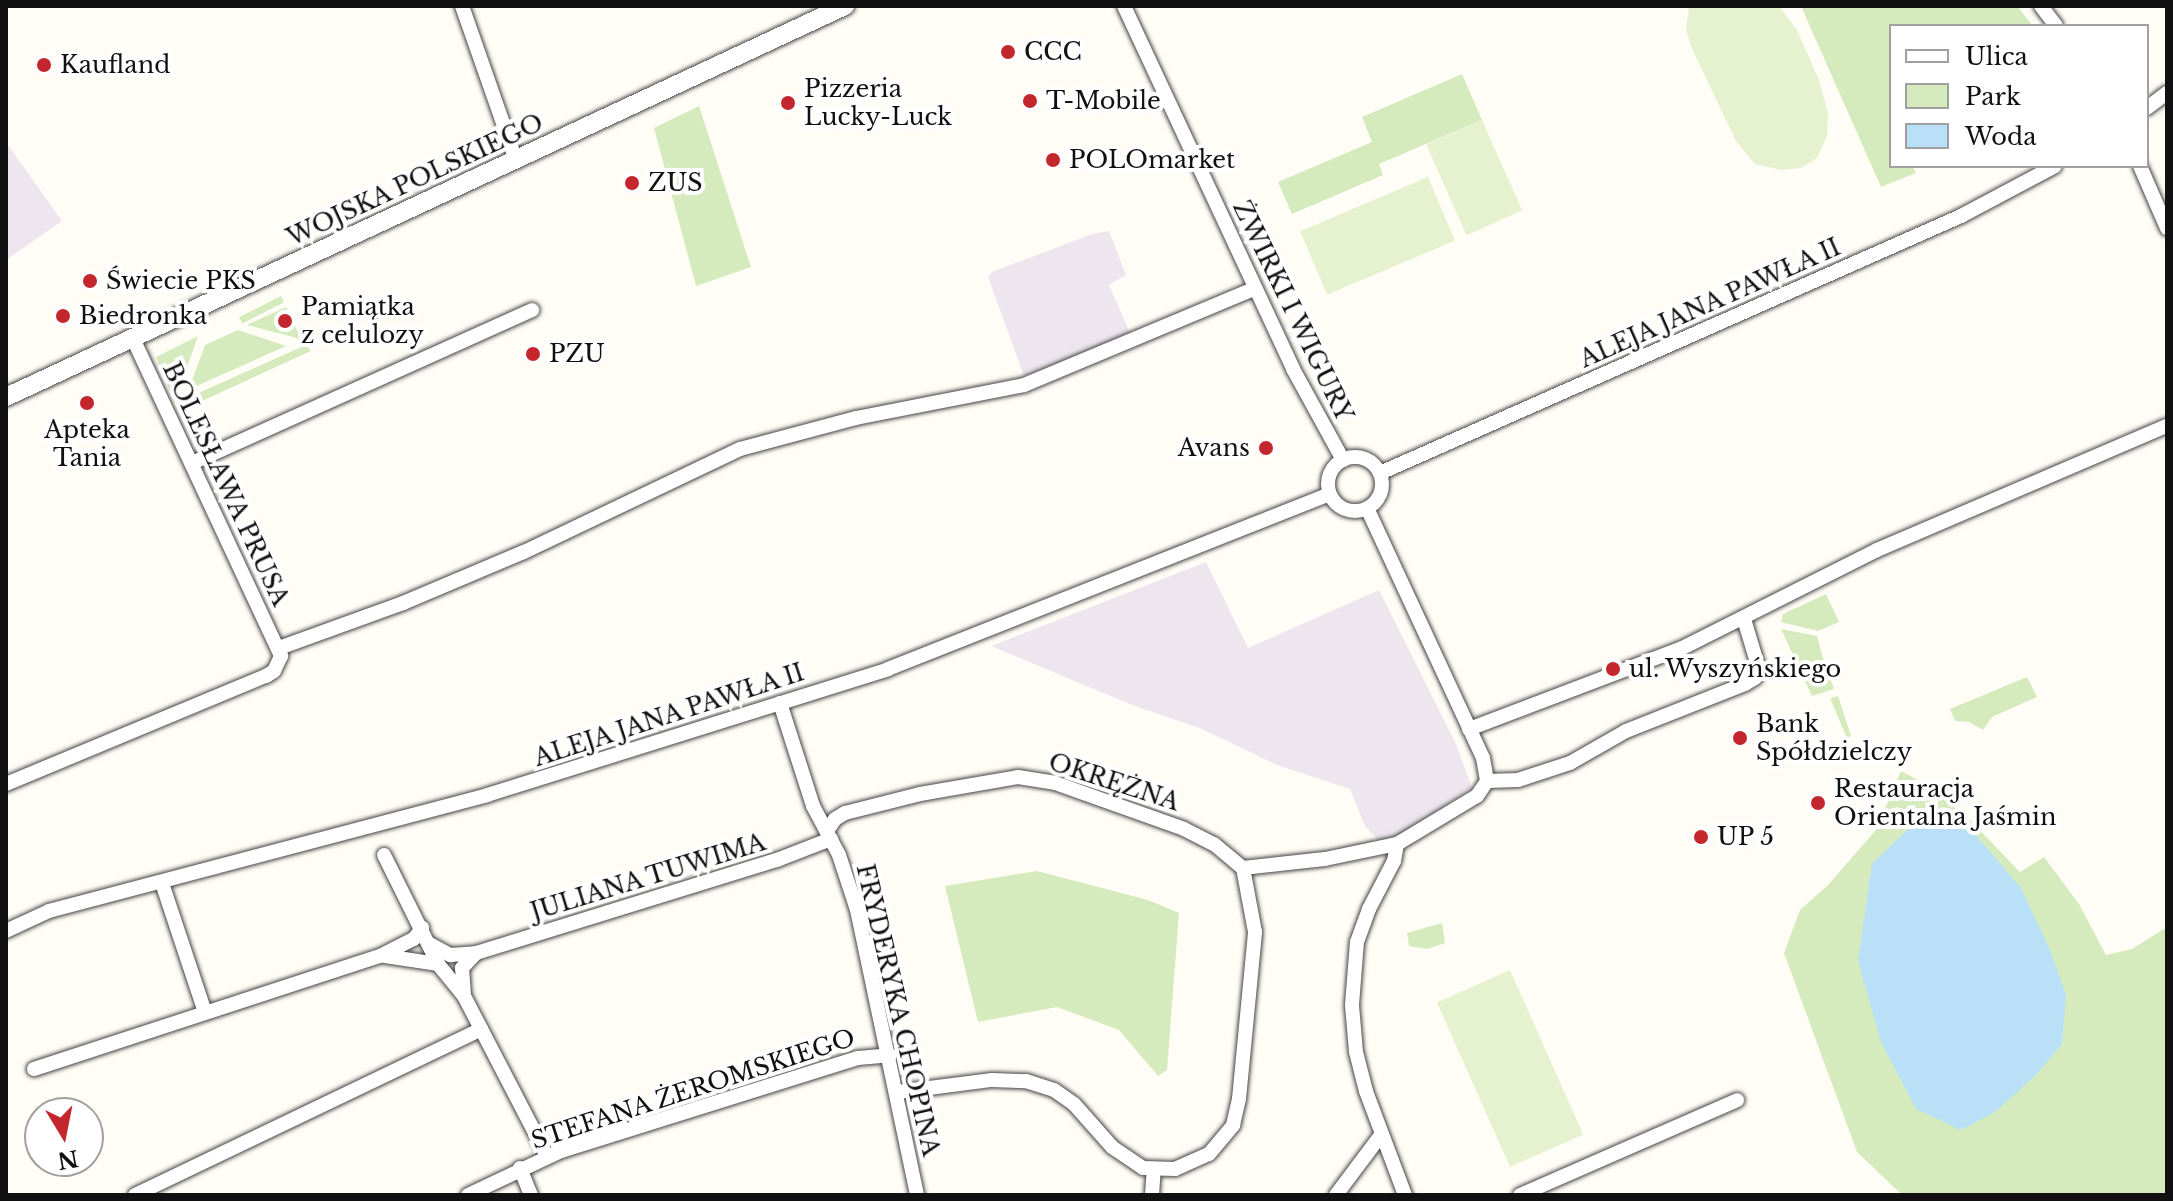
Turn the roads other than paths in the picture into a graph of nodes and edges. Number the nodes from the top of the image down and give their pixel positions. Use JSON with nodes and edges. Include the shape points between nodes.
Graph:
{"nodes":[{"id":1,"x":462,"y":6,"type":"edge"},
{"id":2,"x":845,"y":6,"type":"edge"},
{"id":3,"x":1124,"y":6,"type":"edge"},
{"id":4,"x":2041,"y":6,"type":"edge"},
{"id":5,"x":2054,"y":24,"type":"edge"},
{"id":6,"x":2167,"y":93,"type":"edge"},
{"id":7,"x":2149,"y":106,"type":"edge"},
{"id":8,"x":516,"y":160,"type":"junction"},
{"id":9,"x":2051,"y":168,"type":"edge"},
{"id":10,"x":2141,"y":168,"type":"edge"},
{"id":11,"x":2167,"y":228,"type":"edge"},
{"id":12,"x":1254,"y":289,"type":"junction"},
{"id":13,"x":532,"y":310,"type":"dead end"},
{"id":14,"x":133,"y":338,"type":"junction"},
{"id":15,"x":6,"y":397,"type":"edge"},
{"id":16,"x":2167,"y":426,"type":"edge"},
{"id":17,"x":1343,"y":460,"type":"junction"},
{"id":18,"x":192,"y":463,"type":"junction"},
{"id":19,"x":1380,"y":473,"type":"junction"},
{"id":20,"x":1330,"y":494,"type":"junction"},
{"id":21,"x":1367,"y":508,"type":"junction"},
{"id":22,"x":1744,"y":619,"type":"junction"},
{"id":23,"x":279,"y":648,"type":"junction"},
{"id":24,"x":780,"y":703,"type":"junction"},
{"id":25,"x":1469,"y":729,"type":"junction"},
{"id":26,"x":1487,"y":781,"type":"junction"},
{"id":27,"x":6,"y":784,"type":"edge"},
{"id":28,"x":829,"y":835,"type":"junction"},
{"id":29,"x":1397,"y":844,"type":"junction"},
{"id":30,"x":384,"y":855,"type":"dead end"},
{"id":31,"x":1243,"y":868,"type":"junction"},
{"id":32,"x":162,"y":883,"type":"junction"},
{"id":33,"x":422,"y":928,"type":"junction"},
{"id":34,"x":6,"y":931,"type":"edge"},
{"id":35,"x":430,"y":944,"type":"junction"},
{"id":36,"x":476,"y":953,"type":"junction"},
{"id":37,"x":380,"y":956,"type":"junction"},
{"id":38,"x":438,"y":964,"type":"junction"},
{"id":39,"x":464,"y":996,"type":"junction"},
{"id":40,"x":205,"y":1012,"type":"junction"},
{"id":41,"x":481,"y":1029,"type":"junction"},
{"id":42,"x":890,"y":1055,"type":"junction"},
{"id":43,"x":34,"y":1069,"type":"dead end"},
{"id":44,"x":898,"y":1092,"type":"junction"},
{"id":45,"x":1737,"y":1100,"type":"dead end"},
{"id":46,"x":1381,"y":1135,"type":"junction"},
{"id":47,"x":547,"y":1156,"type":"junction"},
{"id":48,"x":520,"y":1168,"type":"junction"},
{"id":49,"x":1154,"y":1169,"type":"junction"},
{"id":50,"x":135,"y":1195,"type":"edge"},
{"id":51,"x":468,"y":1195,"type":"edge"},
{"id":52,"x":531,"y":1195,"type":"edge"},
{"id":53,"x":917,"y":1195,"type":"edge"},
{"id":54,"x":1152,"y":1195,"type":"edge"},
{"id":55,"x":1336,"y":1195,"type":"edge"},
{"id":56,"x":1405,"y":1195,"type":"edge"},
{"id":57,"x":1520,"y":1195,"type":"edge"}],
"edges":[{"from":1,"to":8,"type":"street"},
{"from":2,"to":8,"type":"street","name":"WOJSKA POLSKIEGO"},
{"from":3,"to":12,"type":"street","name":"ŻWIRKI I WIGURY"},
{"from":4,"to":5,"type":"street"},
{"from":6,"to":7,"type":"street"},
{"from":8,"to":14,"type":"street","name":"WOJSKA POLSKIEGO"},
{"from":9,"to":19,"type":"street","name":"ALEJA JANA PAWŁA II","via":[[1961,216]]},
{"from":10,"to":11,"type":"street"},
{"from":12,"to":17,"type":"street","name":"ŻWIRKI I WIGURY"},
{"from":12,"to":23,"type":"street","via":[[1024,385],[856,418],[740,449],[524,552]]},
{"from":13,"to":18,"type":"street"},
{"from":14,"to":15,"type":"street","name":"WOJSKA POLSKIEGO"},
{"from":14,"to":18,"type":"street","name":"BOLESŁAWA PRUSA"},
{"from":16,"to":22,"type":"street","via":[[1877,550]]},
{"from":17,"to":19,"type":"street","via":[[1368,460]]},
{"from":17,"to":20,"type":"street","via":[[1330,474]]},
{"from":18,"to":23,"type":"street","name":"BOLESŁAWA PRUSA"},
{"from":19,"to":21,"type":"street","via":[[1382,489]]},
{"from":20,"to":21,"type":"street","via":[[1349,511]]},
{"from":20,"to":24,"type":"street","name":"ALEJA JANA PAWŁA II","via":[[913,659]]},
{"from":21,"to":25,"type":"street"},
{"from":22,"to":25,"type":"street"},
{"from":22,"to":26,"type":"street","via":[[1759,669],[1755,678],[1626,731],[1570,763],[1518,780]]},
{"from":23,"to":27,"type":"street","via":[[278,665],[266,676]]},
{"from":24,"to":28,"type":"street","name":"FRYDERYKA CHOPINA","via":[[813,806]]},
{"from":24,"to":32,"type":"street","name":"ALEJA JANA PAWŁA II","via":[[487,795]]},
{"from":25,"to":26,"type":"street"},
{"from":26,"to":29,"type":"street","via":[[1477,796]]},
{"from":28,"to":31,"type":"street","name":"OKRĘŻNA","via":[[835,819],[845,813],[1003,778],[1037,778],[1184,829],[1214,844]]},
{"from":28,"to":36,"type":"street","name":"JULIANA TUWIMA","via":[[777,860]]},
{"from":28,"to":42,"type":"street","name":"FRYDERYKA CHOPINA","via":[[857,910]]},
{"from":29,"to":31,"type":"street"},
{"from":29,"to":46,"type":"street","via":[[1365,920],[1353,970],[1356,1052]]},
{"from":30,"to":33,"type":"street"},
{"from":31,"to":49,"type":"street","via":[[1255,932],[1237,1113],[1226,1137],[1209,1154],[1175,1169]]},
{"from":32,"to":34,"type":"street","name":"ALEJA JANA PAWŁA II","via":[[49,911]]},
{"from":32,"to":40,"type":"street"},
{"from":33,"to":35,"type":"street"},
{"from":33,"to":37,"type":"street","via":[[414,939]]},
{"from":35,"to":36,"type":"street","name":"JULIANA TUWIMA","via":[[450,955]]},
{"from":35,"to":38,"type":"street"},
{"from":36,"to":39,"type":"street","via":[[462,968]]},
{"from":37,"to":38,"type":"street"},
{"from":37,"to":40,"type":"street"},
{"from":38,"to":39,"type":"street"},
{"from":39,"to":41,"type":"street"},
{"from":40,"to":43,"type":"street"},
{"from":41,"to":47,"type":"street"},
{"from":41,"to":50,"type":"street"},
{"from":42,"to":44,"type":"street","name":"FRYDERYKA CHOPINA"},
{"from":42,"to":47,"type":"street","name":"STEFANA ŻEROMSKIEGO","via":[[858,1058]]},
{"from":44,"to":49,"type":"street","via":[[1008,1079],[1044,1086],[1074,1104],[1121,1156]]},
{"from":44,"to":53,"type":"street","name":"FRYDERYKA CHOPINA"},
{"from":45,"to":57,"type":"street"},
{"from":46,"to":55,"type":"street"},
{"from":46,"to":56,"type":"street"},
{"from":47,"to":48,"type":"street","name":"STEFANA ŻEROMSKIEGO"},
{"from":48,"to":51,"type":"street","name":"STEFANA ŻEROMSKIEGO"},
{"from":48,"to":52,"type":"street"},
{"from":49,"to":54,"type":"street"}]}
